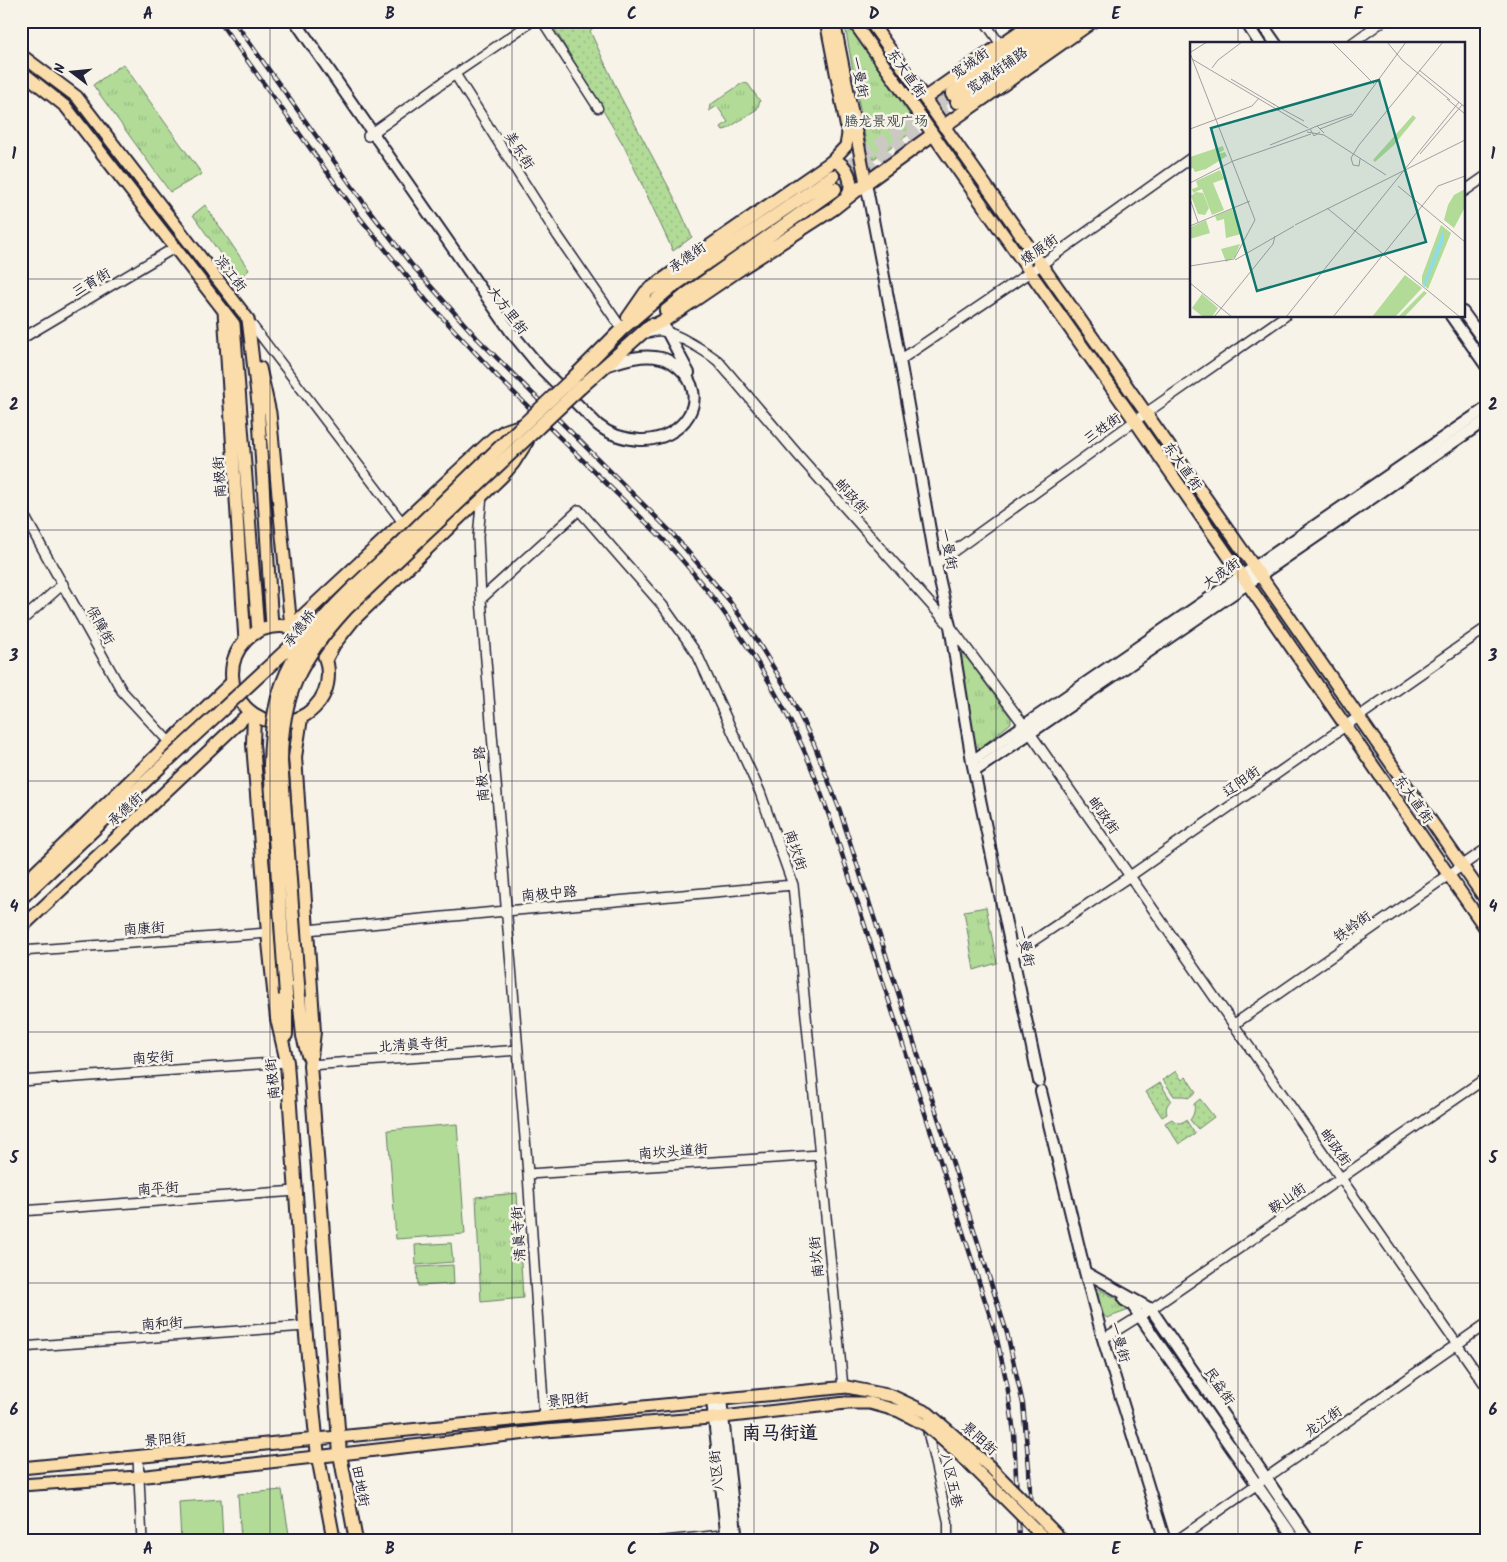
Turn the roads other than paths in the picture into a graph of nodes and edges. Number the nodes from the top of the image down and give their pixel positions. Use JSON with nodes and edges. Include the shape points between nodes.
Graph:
{"nodes":[{"id":1,"x":288,"y":21,"type":"edge"},
{"id":2,"x":294,"y":21,"type":"edge"},
{"id":3,"x":533,"y":21,"type":"edge"},
{"id":4,"x":542,"y":21,"type":"edge"},
{"id":5,"x":826,"y":21,"type":"edge"},
{"id":6,"x":834,"y":21,"type":"edge"},
{"id":7,"x":853,"y":21,"type":"edge"},
{"id":8,"x":984,"y":21,"type":"edge"},
{"id":9,"x":1035,"y":21,"type":"edge"},
{"id":10,"x":1054,"y":21,"type":"edge"},
{"id":11,"x":1076,"y":21,"type":"edge"},
{"id":12,"x":1093,"y":21,"type":"edge"},
{"id":13,"x":1245,"y":21,"type":"edge"},
{"id":14,"x":1260,"y":21,"type":"edge"},
{"id":15,"x":1383,"y":21,"type":"edge"},
{"id":16,"x":871,"y":22,"type":"edge"},
{"id":17,"x":1259,"y":42,"type":"edge"},
{"id":18,"x":1275,"y":42,"type":"edge"},
{"id":19,"x":1354,"y":42,"type":"edge"},
{"id":20,"x":1001,"y":45,"type":"junction"},
{"id":21,"x":22,"y":58,"type":"edge"},
{"id":22,"x":21,"y":71,"type":"edge"},
{"id":23,"x":455,"y":74,"type":"junction"},
{"id":24,"x":925,"y":98,"type":"junction"},
{"id":25,"x":598,"y":108,"type":"dead end"},
{"id":26,"x":944,"y":126,"type":"junction"},
{"id":27,"x":370,"y":134,"type":"junction"},
{"id":28,"x":932,"y":135,"type":"junction"},
{"id":29,"x":1190,"y":159,"type":"edge"},
{"id":30,"x":831,"y":169,"type":"junction"},
{"id":31,"x":1486,"y":176,"type":"edge"},
{"id":32,"x":866,"y":183,"type":"junction"},
{"id":33,"x":835,"y":189,"type":"tunnel mouth"},
{"id":34,"x":1464,"y":191,"type":"edge"},
{"id":35,"x":847,"y":197,"type":"junction"},
{"id":36,"x":174,"y":248,"type":"junction"},
{"id":37,"x":1042,"y":264,"type":"junction"},
{"id":38,"x":1030,"y":272,"type":"junction"},
{"id":39,"x":224,"y":311,"type":"junction"},
{"id":40,"x":1464,"y":313,"type":"edge"},
{"id":41,"x":1282,"y":318,"type":"edge"},
{"id":42,"x":1452,"y":318,"type":"edge"},
{"id":43,"x":248,"y":319,"type":"junction"},
{"id":44,"x":234,"y":324,"type":"joint"},
{"id":45,"x":664,"y":327,"type":"junction"},
{"id":46,"x":622,"y":329,"type":"junction"},
{"id":47,"x":645,"y":330,"type":"junction"},
{"id":48,"x":249,"y":335,"type":"junction"},
{"id":49,"x":635,"y":338,"type":"junction"},
{"id":50,"x":21,"y":339,"type":"edge"},
{"id":51,"x":1486,"y":344,"type":"edge"},
{"id":52,"x":900,"y":360,"type":"junction"},
{"id":53,"x":604,"y":366,"type":"junction"},
{"id":54,"x":1486,"y":366,"type":"edge"},
{"id":55,"x":576,"y":383,"type":"junction"},
{"id":56,"x":1486,"y":408,"type":"edge"},
{"id":57,"x":1146,"y":413,"type":"junction"},
{"id":58,"x":1486,"y":420,"type":"edge"},
{"id":59,"x":1135,"y":421,"type":"junction"},
{"id":60,"x":527,"y":429,"type":"junction"},
{"id":61,"x":482,"y":495,"type":"junction"},
{"id":62,"x":21,"y":510,"type":"edge"},
{"id":63,"x":403,"y":523,"type":"junction"},
{"id":64,"x":936,"y":564,"type":"junction"},
{"id":65,"x":1257,"y":571,"type":"junction"},
{"id":66,"x":1244,"y":580,"type":"junction"},
{"id":67,"x":63,"y":584,"type":"junction"},
{"id":68,"x":481,"y":599,"type":"junction"},
{"id":69,"x":338,"y":603,"type":"junction"},
{"id":70,"x":21,"y":621,"type":"edge"},
{"id":71,"x":272,"y":626,"type":"junction"},
{"id":72,"x":950,"y":626,"type":"junction"},
{"id":73,"x":291,"y":627,"type":"junction"},
{"id":74,"x":1486,"y":628,"type":"edge"},
{"id":75,"x":258,"y":631,"type":"junction"},
{"id":76,"x":245,"y":641,"type":"junction"},
{"id":77,"x":326,"y":659,"type":"junction"},
{"id":78,"x":232,"y":682,"type":"junction"},
{"id":79,"x":252,"y":713,"type":"junction"},
{"id":80,"x":1358,"y":717,"type":"junction"},
{"id":81,"x":301,"y":718,"type":"junction"},
{"id":82,"x":1345,"y":725,"type":"junction"},
{"id":83,"x":1027,"y":729,"type":"junction"},
{"id":84,"x":170,"y":742,"type":"junction"},
{"id":85,"x":168,"y":760,"type":"joint"},
{"id":86,"x":973,"y":766,"type":"junction"},
{"id":87,"x":1486,"y":849,"type":"edge"},
{"id":88,"x":1462,"y":866,"type":"junction"},
{"id":89,"x":1448,"y":875,"type":"junction"},
{"id":90,"x":1130,"y":876,"type":"junction"},
{"id":91,"x":793,"y":885,"type":"junction"},
{"id":92,"x":21,"y":886,"type":"edge"},
{"id":93,"x":21,"y":899,"type":"edge"},
{"id":94,"x":1486,"y":900,"type":"edge"},
{"id":95,"x":506,"y":911,"type":"junction"},
{"id":96,"x":21,"y":928,"type":"edge"},
{"id":97,"x":1486,"y":929,"type":"edge"},
{"id":98,"x":307,"y":930,"type":"junction"},
{"id":99,"x":268,"y":932,"type":"junction"},
{"id":100,"x":21,"y":952,"type":"edge"},
{"id":101,"x":1012,"y":955,"type":"junction"},
{"id":102,"x":292,"y":996,"type":"junction"},
{"id":103,"x":1234,"y":1025,"type":"junction"},
{"id":104,"x":518,"y":1050,"type":"junction"},
{"id":105,"x":287,"y":1062,"type":"junction"},
{"id":106,"x":310,"y":1065,"type":"junction"},
{"id":107,"x":1486,"y":1078,"type":"edge"},
{"id":108,"x":21,"y":1080,"type":"edge"},
{"id":109,"x":820,"y":1155,"type":"junction"},
{"id":110,"x":528,"y":1174,"type":"junction"},
{"id":111,"x":1341,"y":1178,"type":"junction"},
{"id":112,"x":296,"y":1192,"type":"junction"},
{"id":113,"x":21,"y":1211,"type":"edge"},
{"id":114,"x":1086,"y":1275,"type":"junction"},
{"id":115,"x":1151,"y":1309,"type":"junction"},
{"id":116,"x":1140,"y":1317,"type":"junction"},
{"id":117,"x":1486,"y":1324,"type":"edge"},
{"id":118,"x":305,"y":1326,"type":"junction"},
{"id":119,"x":1103,"y":1340,"type":"junction"},
{"id":120,"x":1457,"y":1345,"type":"junction"},
{"id":121,"x":21,"y":1347,"type":"edge"},
{"id":122,"x":1486,"y":1386,"type":"edge"},
{"id":123,"x":845,"y":1387,"type":"junction"},
{"id":124,"x":717,"y":1399,"type":"junction"},
{"id":125,"x":544,"y":1417,"type":"junction"},
{"id":126,"x":719,"y":1417,"type":"junction"},
{"id":127,"x":926,"y":1425,"type":"junction"},
{"id":128,"x":339,"y":1437,"type":"junction"},
{"id":129,"x":316,"y":1440,"type":"junction"},
{"id":130,"x":340,"y":1454,"type":"junction"},
{"id":131,"x":138,"y":1457,"type":"junction"},
{"id":132,"x":318,"y":1457,"type":"junction"},
{"id":133,"x":21,"y":1468,"type":"edge"},
{"id":134,"x":138,"y":1477,"type":"junction"},
{"id":135,"x":1261,"y":1481,"type":"junction"},
{"id":136,"x":21,"y":1485,"type":"edge"},
{"id":137,"x":1486,"y":1536,"type":"edge"},
{"id":138,"x":727,"y":1537,"type":"edge"},
{"id":139,"x":142,"y":1541,"type":"edge"},
{"id":140,"x":334,"y":1541,"type":"edge"},
{"id":141,"x":356,"y":1541,"type":"edge"},
{"id":142,"x":660,"y":1541,"type":"edge"},
{"id":143,"x":737,"y":1541,"type":"edge"},
{"id":144,"x":948,"y":1541,"type":"edge"},
{"id":145,"x":1047,"y":1541,"type":"edge"},
{"id":146,"x":1063,"y":1541,"type":"edge"},
{"id":147,"x":1164,"y":1541,"type":"edge"},
{"id":148,"x":1176,"y":1541,"type":"edge"},
{"id":149,"x":1296,"y":1541,"type":"edge"},
{"id":150,"x":1309,"y":1541,"type":"edge"},
{"id":151,"x":1479,"y":1541,"type":"edge"}],
"edges":[{"from":1,"to":27,"type":"main road","name":"大方里街"},
{"from":2,"to":27,"type":"main road","name":"大方里街"},
{"from":3,"to":23,"type":"street"},
{"from":4,"to":25,"type":"street"},
{"from":5,"to":30,"type":"main road","name":"一曼街","via":[[848,134],[846,146]]},
{"from":6,"to":32,"type":"main road","name":"一曼街"},
{"from":7,"to":28,"type":"main road","name":"东大直街"},
{"from":8,"to":20,"type":"street"},
{"from":9,"to":20,"type":"highway","name":"宽城街辅路"},
{"from":10,"to":11,"type":"highway","name":"宽城街","via":[[955,98]]},
{"from":12,"to":26,"type":"highway","name":"宽城街辅路"},
{"from":13,"to":17,"type":"main road"},
{"from":14,"to":18,"type":"main road"},
{"from":15,"to":19,"type":"street"},
{"from":16,"to":24,"type":"main road","name":"东大直街"},
{"from":20,"to":24,"type":"highway","name":"宽城街辅路"},
{"from":21,"to":43,"type":"main road","name":"滨江街","via":[[77,97]]},
{"from":22,"to":36,"type":"main road","name":"滨江街","via":[[66,107]]},
{"from":23,"to":27,"type":"street"},
{"from":23,"to":46,"type":"street","name":"美乐街","via":[[558,236]]},
{"from":24,"to":26,"type":"main road","name":"东大直街"},
{"from":26,"to":37,"type":"main road","name":"东大直街"},
{"from":27,"to":45,"type":"main road","name":"大方里街","via":[[492,313],[539,372],[607,436],[628,443],[659,443],[680,433],[690,423],[696,402],[694,383]]},
{"from":27,"to":53,"type":"main road","name":"大方里街","via":[[511,332],[540,367],[604,430],[622,438],[652,440],[684,424],[693,397],[690,382],[675,365],[662,358],[648,356]]},
{"from":28,"to":32,"type":"highway"},
{"from":28,"to":38,"type":"main road","name":"东大直街"},
{"from":29,"to":37,"type":"street","name":"燎原街"},
{"from":30,"to":35,"type":"highway","via":[[837,161],[846,171],[851,184]]},
{"from":30,"to":46,"type":"highway","name":"承德街","via":[[670,288]]},
{"from":31,"to":34,"type":"street"},
{"from":32,"to":35,"type":"highway"},
{"from":32,"to":52,"type":"main road","name":"一曼街"},
{"from":33,"to":47,"type":"highway","via":[[687,294]]},
{"from":35,"to":45,"type":"highway"},
{"from":36,"to":39,"type":"main road","name":"滨江街"},
{"from":36,"to":50,"type":"street","name":"三育街"},
{"from":37,"to":38,"type":"street","name":"燎原街"},
{"from":37,"to":57,"type":"main road","name":"东大直街"},
{"from":38,"to":52,"type":"street","name":"燎原街"},
{"from":38,"to":59,"type":"main road","name":"东大直街"},
{"from":39,"to":44,"type":"main road","name":"滨江街"},
{"from":39,"to":76,"type":"main road","name":"南极街"},
{"from":40,"to":51,"type":"main road"},
{"from":41,"to":57,"type":"street","name":"三姓街"},
{"from":42,"to":54,"type":"main road"},
{"from":43,"to":48,"type":"main road"},
{"from":43,"to":63,"type":"street","name":"滨江街"},
{"from":44,"to":75,"type":"main road","name":"南极街"},
{"from":45,"to":47,"type":"highway"},
{"from":45,"to":49,"type":"street"},
{"from":45,"to":72,"type":"street","name":"邮政街","via":[[718,361]]},
{"from":46,"to":55,"type":"highway","name":"承德街"},
{"from":47,"to":49,"type":"highway"},
{"from":48,"to":71,"type":"main road","via":[[258,404]]},
{"from":48,"to":73,"type":"main road","via":[[270,413]]},
{"from":49,"to":53,"type":"highway"},
{"from":52,"to":64,"type":"main road","name":"一曼街"},
{"from":53,"to":55,"type":"highway"},
{"from":55,"to":60,"type":"highway","name":"承德桥","bridge":true},
{"from":56,"to":65,"type":"main road","name":"大成街"},
{"from":57,"to":59,"type":"street","name":"三姓街"},
{"from":57,"to":65,"type":"main road","name":"东大直街"},
{"from":58,"to":65,"type":"main road","name":"大成街"},
{"from":59,"to":64,"type":"street","name":"三姓街"},
{"from":59,"to":66,"type":"main road","name":"东大直街"},
{"from":60,"to":61,"type":"highway","bridge":true,"via":[[513,463]]},
{"from":60,"to":63,"type":"highway","via":[[505,431],[494,438]]},
{"from":60,"to":69,"type":"highway","name":"承德桥","bridge":true},
{"from":60,"to":102,"type":"highway","name":"承德桥","bridge":true,"via":[[346,608],[312,649],[294,683],[281,742]]},
{"from":61,"to":68,"type":"street","name":"南极一路","via":[[478,537]]},
{"from":61,"to":77,"type":"highway","via":[[353,620]]},
{"from":62,"to":67,"type":"street","name":"保障街"},
{"from":63,"to":73,"type":"highway"},
{"from":64,"to":72,"type":"main road","name":"一曼街"},
{"from":65,"to":66,"type":"main road","name":"大成街"},
{"from":65,"to":80,"type":"main road","name":"东大直街"},
{"from":66,"to":82,"type":"main road","name":"东大直街"},
{"from":66,"to":83,"type":"main road","name":"大成街"},
{"from":67,"to":70,"type":"street"},
{"from":67,"to":84,"type":"street","name":"保障街","via":[[122,691]]},
{"from":68,"to":91,"type":"street","name":"南坎街","via":[[579,510],[663,606],[697,654],[760,792]]},
{"from":68,"to":95,"type":"street","name":"南极一路"},
{"from":69,"to":85,"type":"highway","bridge":true},
{"from":69,"to":102,"type":"highway","name":"承德桥","bridge":true,"via":[[292,663],[273,714],[270,765]]},
{"from":71,"to":73,"type":"highway"},
{"from":71,"to":75,"type":"highway"},
{"from":72,"to":83,"type":"street","name":"邮政街"},
{"from":72,"to":86,"type":"main road","name":"一曼街"},
{"from":73,"to":77,"type":"highway","via":[[312,638]]},
{"from":74,"to":80,"type":"street","name":"辽阳街"},
{"from":75,"to":76,"type":"highway"},
{"from":76,"to":78,"type":"highway","via":[[235,656]]},
{"from":77,"to":81,"type":"highway","via":[[328,682],[323,696],[314,709]]},
{"from":78,"to":79,"type":"highway","via":[[238,698]]},
{"from":78,"to":84,"type":"main road"},
{"from":79,"to":81,"type":"highway","via":[[274,722]]},
{"from":79,"to":96,"type":"main road","name":"承德街"},
{"from":79,"to":99,"type":"highway","name":"南极街"},
{"from":80,"to":82,"type":"street","name":"辽阳街"},
{"from":80,"to":88,"type":"main road","name":"东大直街"},
{"from":81,"to":98,"type":"highway","via":[[295,757]]},
{"from":82,"to":89,"type":"main road","name":"东大直街"},
{"from":82,"to":90,"type":"street","name":"辽阳街"},
{"from":83,"to":86,"type":"main road","name":"大成街"},
{"from":83,"to":90,"type":"street","name":"邮政街"},
{"from":84,"to":92,"type":"main road"},
{"from":85,"to":93,"type":"main road"},
{"from":86,"to":101,"type":"main road","name":"一曼街"},
{"from":87,"to":88,"type":"street","name":"铁岭街"},
{"from":88,"to":89,"type":"street","name":"铁岭街"},
{"from":88,"to":94,"type":"main road","name":"东大直街"},
{"from":89,"to":97,"type":"main road","name":"东大直街"},
{"from":89,"to":103,"type":"street","name":"铁岭街"},
{"from":90,"to":101,"type":"street","name":"辽阳街"},
{"from":90,"to":103,"type":"street","name":"邮政街"},
{"from":91,"to":95,"type":"street","name":"南极中路"},
{"from":91,"to":109,"type":"street","name":"南坎街"},
{"from":95,"to":98,"type":"street","name":"南极中路"},
{"from":95,"to":104,"type":"street","name":"南极一路"},
{"from":98,"to":106,"type":"highway","via":[[314,1032]]},
{"from":99,"to":100,"type":"street","name":"南康街"},
{"from":99,"to":105,"type":"highway","name":"南极街","via":[[277,1020]]},
{"from":101,"to":114,"type":"main road","name":"一曼街"},
{"from":102,"to":105,"type":"highway"},
{"from":102,"to":106,"type":"highway"},
{"from":103,"to":111,"type":"street","name":"邮政街"},
{"from":104,"to":106,"type":"street","name":"北清真寺街"},
{"from":104,"to":110,"type":"street","name":"清真寺街"},
{"from":105,"to":108,"type":"street","name":"南安街"},
{"from":105,"to":112,"type":"highway","name":"南极街"},
{"from":106,"to":128,"type":"highway"},
{"from":107,"to":111,"type":"street","name":"鞍山街"},
{"from":109,"to":110,"type":"street","name":"南坎头道街"},
{"from":109,"to":123,"type":"street","name":"南坎街"},
{"from":110,"to":125,"type":"street","name":"清真寺街"},
{"from":111,"to":115,"type":"street","name":"鞍山街"},
{"from":111,"to":120,"type":"street","name":"邮政街"},
{"from":112,"to":113,"type":"street","name":"南平街"},
{"from":112,"to":118,"type":"highway","name":"南极街"},
{"from":114,"to":115,"type":"main road","name":"民益街"},
{"from":114,"to":116,"type":"main road","name":"民益街","via":[[1132,1305]]},
{"from":114,"to":119,"type":"main road","name":"一曼街"},
{"from":115,"to":116,"type":"street","name":"鞍山街"},
{"from":115,"to":135,"type":"main road","name":"民益街"},
{"from":116,"to":119,"type":"street","name":"鞍山街"},
{"from":116,"to":135,"type":"main road","name":"民益街"},
{"from":117,"to":120,"type":"street","name":"龙江街"},
{"from":118,"to":121,"type":"street","name":"南和街"},
{"from":118,"to":129,"type":"highway","name":"南极街"},
{"from":119,"to":147,"type":"main road","name":"一曼街"},
{"from":120,"to":122,"type":"street","name":"邮政街"},
{"from":120,"to":135,"type":"street","name":"龙江街"},
{"from":123,"to":124,"type":"main road","name":"景阳街"},
{"from":123,"to":146,"type":"main road","name":"景阳街","bridge":true,"via":[[892,1396],[928,1413],[990,1467]]},
{"from":124,"to":125,"type":"main road","name":"景阳街"},
{"from":124,"to":126,"type":"main road","name":"八区街"},
{"from":125,"to":128,"type":"main road","name":"景阳街"},
{"from":126,"to":127,"type":"main road","name":"景阳街","bridge":true,"via":[[870,1403],[899,1411]]},
{"from":126,"to":130,"type":"main road","name":"景阳街"},
{"from":126,"to":138,"type":"main road","name":"八区街"},
{"from":126,"to":143,"type":"main road","name":"八区街"},
{"from":127,"to":144,"type":"street","name":"八区五巷","via":[[948,1522]]},
{"from":127,"to":145,"type":"main road","name":"景阳街","bridge":true},
{"from":128,"to":129,"type":"main road","name":"景阳街"},
{"from":128,"to":130,"type":"highway","name":"田地街"},
{"from":129,"to":131,"type":"main road","name":"景阳街"},
{"from":129,"to":132,"type":"highway"},
{"from":130,"to":132,"type":"main road","name":"景阳街"},
{"from":130,"to":141,"type":"highway","name":"田地街"},
{"from":131,"to":133,"type":"main road","name":"景阳街"},
{"from":131,"to":134,"type":"street"},
{"from":132,"to":134,"type":"main road","name":"景阳街"},
{"from":132,"to":140,"type":"highway"},
{"from":134,"to":136,"type":"main road","name":"景阳街"},
{"from":134,"to":139,"type":"street"},
{"from":135,"to":148,"type":"street","name":"龙江街"},
{"from":135,"to":149,"type":"main road","name":"民益街"},
{"from":135,"to":150,"type":"main road","name":"民益街"},
{"from":137,"to":151,"type":"street"},
{"from":138,"to":142,"type":"street"}]}
